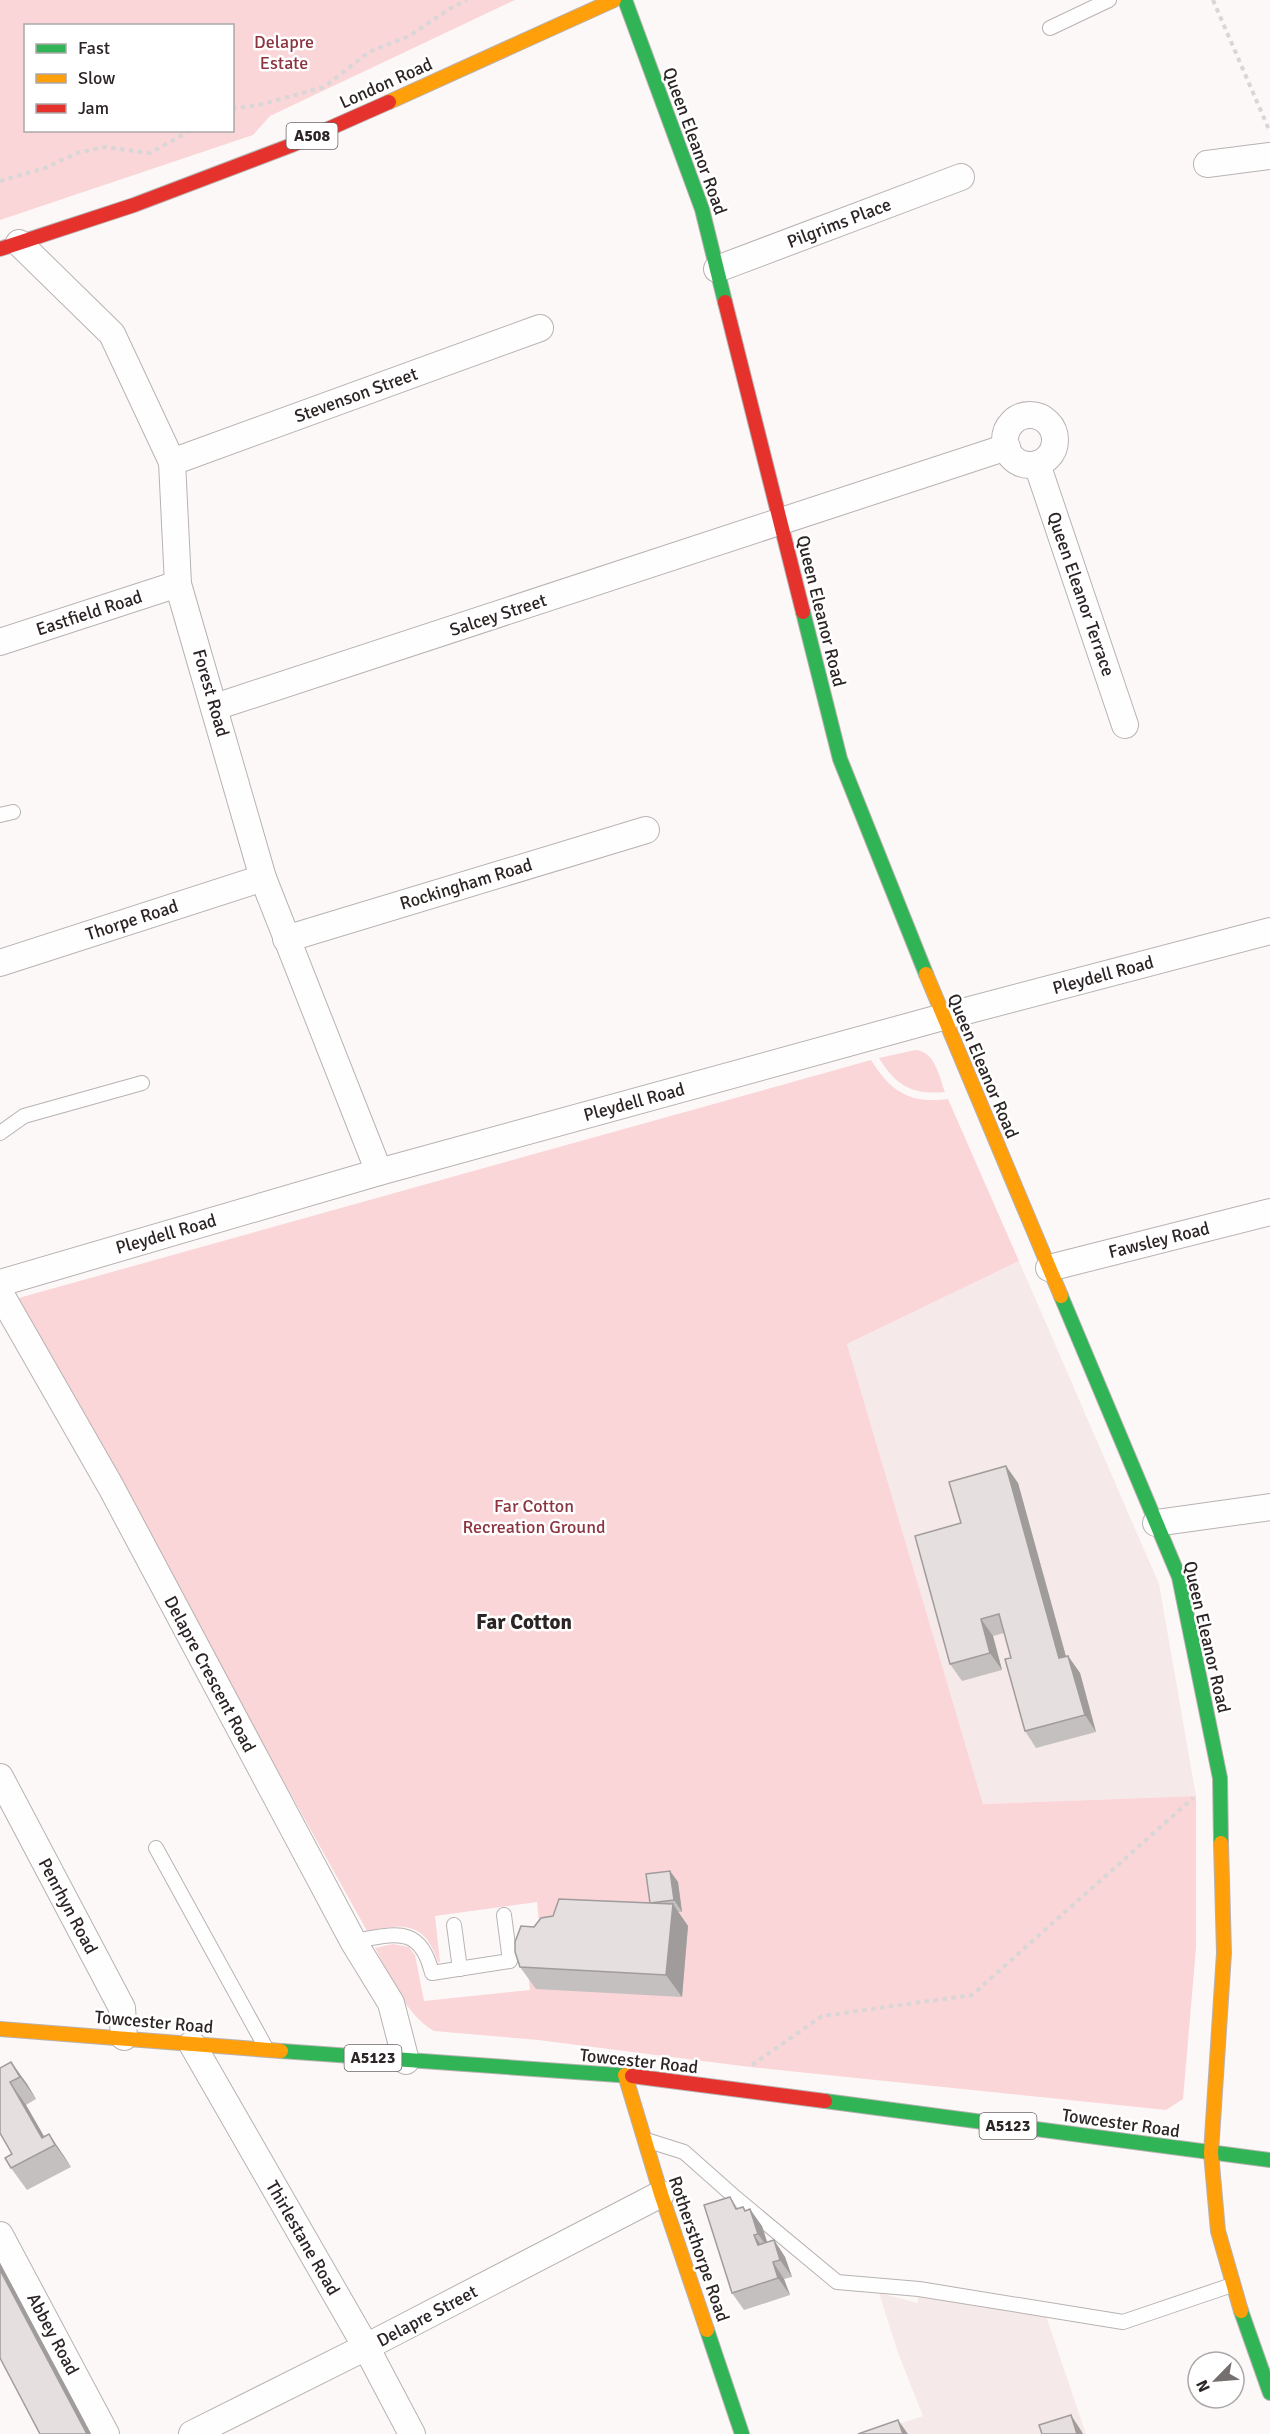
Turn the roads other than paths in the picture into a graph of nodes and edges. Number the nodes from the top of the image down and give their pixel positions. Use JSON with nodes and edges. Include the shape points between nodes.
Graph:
{"nodes":[{"id":1,"x":614,"y":0,"type":"edge"},
{"id":2,"x":625,"y":0,"type":"edge"},
{"id":3,"x":1108,"y":0,"type":"edge"},
{"id":4,"x":1050,"y":28,"type":"dead end"},
{"id":5,"x":1270,"y":156,"type":"edge"},
{"id":6,"x":1207,"y":164,"type":"dead end"},
{"id":7,"x":961,"y":177,"type":"dead end"},
{"id":8,"x":10,"y":246,"type":"edge"},
{"id":9,"x":717,"y":269,"type":"junction"},
{"id":10,"x":540,"y":328,"type":"dead end"},
{"id":11,"x":1007,"y":447,"type":"junction"},
{"id":12,"x":172,"y":462,"type":"junction"},
{"id":13,"x":1037,"y":464,"type":"junction"},
{"id":14,"x":780,"y":523,"type":"junction"},
{"id":15,"x":178,"y":584,"type":"junction"},
{"id":16,"x":0,"y":642,"type":"edge"},
{"id":17,"x":215,"y":707,"type":"junction"},
{"id":18,"x":1125,"y":725,"type":"dead end"},
{"id":19,"x":646,"y":830,"type":"dead end"},
{"id":20,"x":263,"y":878,"type":"junction"},
{"id":21,"x":1270,"y":931,"type":"edge"},
{"id":22,"x":286,"y":939,"type":"junction"},
{"id":23,"x":0,"y":963,"type":"edge"},
{"id":24,"x":943,"y":1017,"type":"junction"},
{"id":25,"x":142,"y":1083,"type":"dead end"},
{"id":26,"x":0,"y":1133,"type":"edge"},
{"id":27,"x":379,"y":1172,"type":"junction"},
{"id":28,"x":1270,"y":1212,"type":"edge"},
{"id":29,"x":1049,"y":1268,"type":"junction"},
{"id":30,"x":0,"y":1283,"type":"edge"},
{"id":31,"x":0,"y":1293,"type":"edge"},
{"id":32,"x":1270,"y":1507,"type":"edge"},
{"id":33,"x":1156,"y":1523,"type":"junction"},
{"id":34,"x":0,"y":1777,"type":"edge"},
{"id":35,"x":156,"y":1848,"type":"dead end"},
{"id":36,"x":504,"y":1915,"type":"dead end"},
{"id":37,"x":454,"y":1925,"type":"dead end"},
{"id":38,"x":353,"y":1941,"type":"junction"},
{"id":39,"x":460,"y":1969,"type":"junction"},
{"id":40,"x":0,"y":2029,"type":"edge"},
{"id":41,"x":124,"y":2037,"type":"junction"},
{"id":42,"x":192,"y":2043,"type":"junction"},
{"id":43,"x":267,"y":2050,"type":"junction"},
{"id":44,"x":406,"y":2061,"type":"junction"},
{"id":45,"x":625,"y":2075,"type":"junction"},
{"id":46,"x":644,"y":2139,"type":"junction"},
{"id":47,"x":1211,"y":2153,"type":"junction"},
{"id":48,"x":1270,"y":2160,"type":"edge"},
{"id":49,"x":661,"y":2194,"type":"junction"},
{"id":50,"x":0,"y":2235,"type":"edge"},
{"id":51,"x":1232,"y":2285,"type":"junction"},
{"id":52,"x":366,"y":2347,"type":"junction"},
{"id":53,"x":1270,"y":2393,"type":"edge"},
{"id":54,"x":106,"y":2434,"type":"edge"},
{"id":55,"x":192,"y":2434,"type":"edge"},
{"id":56,"x":412,"y":2434,"type":"edge"},
{"id":57,"x":742,"y":2434,"type":"edge"}],
"edges":[{"from":1,"to":8,"type":"main road","name":"London Road","number":"A508","via":[[292,145],[134,205]]},
{"from":2,"to":9,"type":"main road","name":"Queen Eleanor Road","via":[[702,209]]},
{"from":3,"to":4,"type":"lane"},
{"from":5,"to":6,"type":"street"},
{"from":7,"to":9,"type":"street","name":"Pilgrims Place"},
{"from":8,"to":12,"type":"street","name":"Forest Road","via":[[112,334]]},
{"from":9,"to":14,"type":"main road","name":"Queen Eleanor Road"},
{"from":10,"to":12,"type":"street","name":"Stevenson Street"},
{"from":11,"to":13,"type":"street","via":[[1022,464]]},
{"from":11,"to":13,"type":"street","via":[[1006,436],[1014,421],[1039,417],[1052,428],[1055,444],[1046,459]]},
{"from":11,"to":14,"type":"street"},
{"from":12,"to":15,"type":"street","name":"Forest Road"},
{"from":13,"to":18,"type":"street","name":"Queen Eleanor Terrace"},
{"from":14,"to":17,"type":"street","name":"Salcey Street"},
{"from":14,"to":24,"type":"main road","name":"Queen Eleanor Road","via":[[840,759]]},
{"from":15,"to":16,"type":"street","name":"Eastfield Road"},
{"from":15,"to":17,"type":"street","name":"Forest Road"},
{"from":17,"to":20,"type":"street","name":"Forest Road"},
{"from":19,"to":22,"type":"street","name":"Rockingham Road"},
{"from":20,"to":22,"type":"street","name":"Forest Road"},
{"from":20,"to":23,"type":"street","name":"Thorpe Road"},
{"from":21,"to":24,"type":"street","name":"Pleydell Road"},
{"from":22,"to":27,"type":"street","name":"Forest Road"},
{"from":24,"to":27,"type":"street","name":"Pleydell Road"},
{"from":24,"to":29,"type":"main road","name":"Queen Eleanor Road"},
{"from":25,"to":26,"type":"lane","via":[[24,1116]]},
{"from":27,"to":30,"type":"street","name":"Pleydell Road"},
{"from":28,"to":29,"type":"street","name":"Fawsley Road"},
{"from":29,"to":33,"type":"main road","name":"Queen Eleanor Road"},
{"from":31,"to":38,"type":"street","name":"Delapre Crescent Road","via":[[111,1487]]},
{"from":32,"to":33,"type":"street"},
{"from":33,"to":47,"type":"main road","name":"Queen Eleanor Road","via":[[1179,1577],[1220,1778],[1224,1953]]},
{"from":34,"to":41,"type":"street","name":"Penrhyn Road","via":[[122,2008]]},
{"from":35,"to":43,"type":"lane"},
{"from":36,"to":39,"type":"lane","via":[[510,1961]]},
{"from":37,"to":39,"type":"lane"},
{"from":38,"to":39,"type":"lane","via":[[401,1934],[418,1944],[428,1957],[432,1973]]},
{"from":38,"to":44,"type":"street","name":"Delapre Crescent Road","via":[[391,2003]]},
{"from":40,"to":41,"type":"main road","name":"Towcester Road","number":"A5123"},
{"from":41,"to":42,"type":"main road","name":"Towcester Road","number":"A5123"},
{"from":42,"to":43,"type":"main road","name":"Towcester Road","number":"A5123"},
{"from":42,"to":52,"type":"street","name":"Thirlestane Road"},
{"from":43,"to":44,"type":"main road","name":"Towcester Road","number":"A5123"},
{"from":44,"to":45,"type":"main road","name":"Towcester Road","number":"A5123"},
{"from":45,"to":46,"type":"main road","name":"Rothersthorpe Road"},
{"from":45,"to":47,"type":"main road","name":"Towcester Road","number":"A5123"},
{"from":46,"to":49,"type":"main road","name":"Rothersthorpe Road"},
{"from":46,"to":51,"type":"lane","via":[[684,2152],[837,2282],[919,2289],[1123,2322]]},
{"from":47,"to":48,"type":"main road","name":"Towcester Road","number":"A5123"},
{"from":47,"to":51,"type":"main road","name":"Queen Eleanor Road","via":[[1218,2231]]},
{"from":49,"to":52,"type":"street","name":"Delapre Street"},
{"from":49,"to":57,"type":"main road","name":"Rothersthorpe Road"},
{"from":50,"to":54,"type":"street","name":"Abbey Road"},
{"from":51,"to":53,"type":"main road","name":"Queen Eleanor Road"},
{"from":52,"to":55,"type":"street","name":"Delapre Street"},
{"from":52,"to":56,"type":"street","name":"Thirlestane Road"}]}
